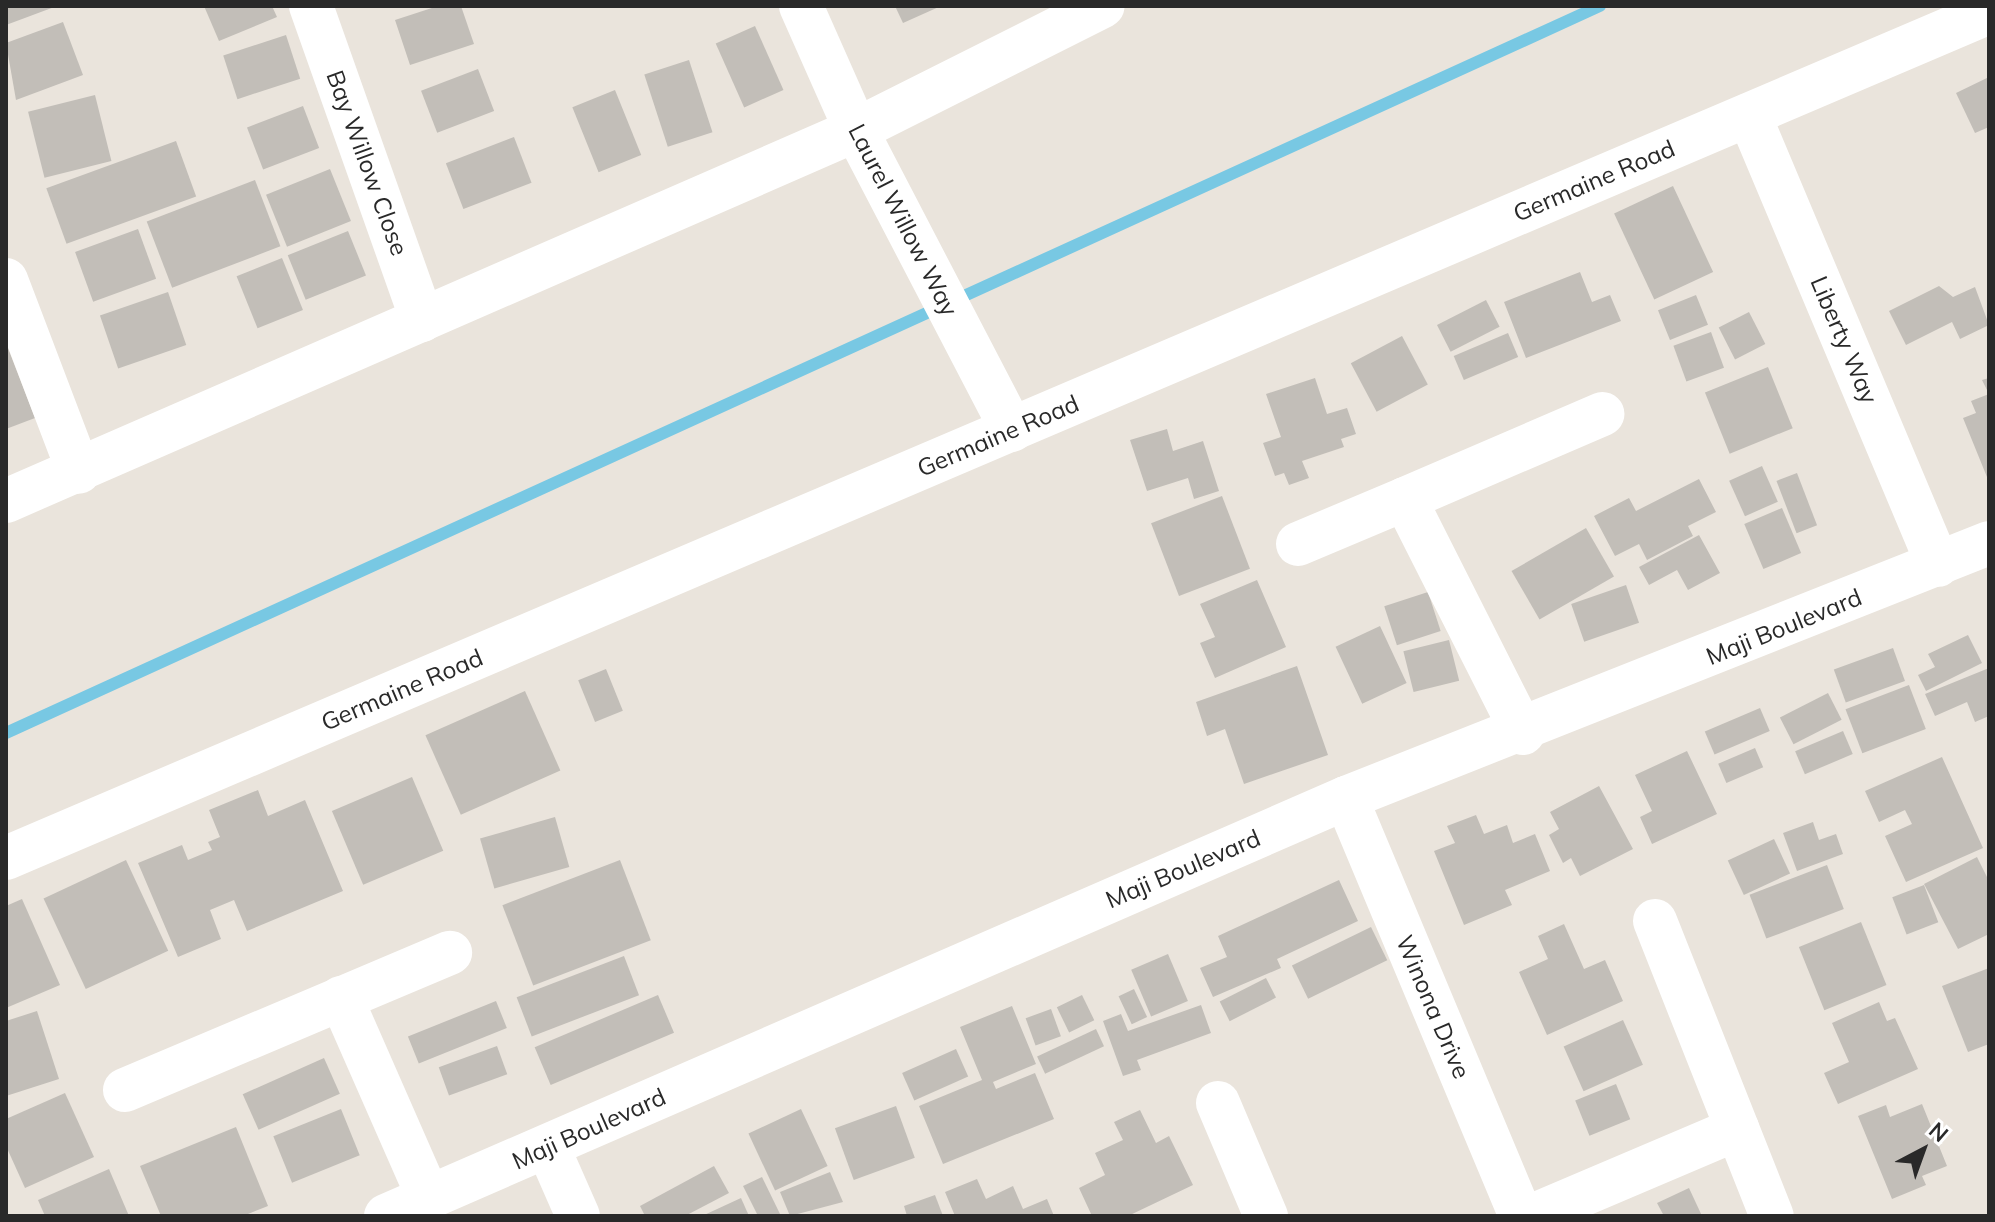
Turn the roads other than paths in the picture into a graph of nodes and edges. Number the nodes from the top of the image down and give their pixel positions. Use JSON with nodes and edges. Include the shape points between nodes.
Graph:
{"nodes":[{"id":1,"x":311,"y":6,"type":"edge"},
{"id":2,"x":801,"y":6,"type":"edge"},
{"id":3,"x":1103,"y":6,"type":"edge"},
{"id":4,"x":1989,"y":12,"type":"edge"},
{"id":5,"x":1749,"y":115,"type":"junction"},
{"id":6,"x":856,"y":130,"type":"junction"},
{"id":7,"x":6,"y":280,"type":"edge"},
{"id":8,"x":422,"y":320,"type":"junction"},
{"id":9,"x":1602,"y":414,"type":"dead end"},
{"id":10,"x":1012,"y":430,"type":"junction"},
{"id":11,"x":79,"y":472,"type":"junction"},
{"id":12,"x":1405,"y":499,"type":"junction"},
{"id":13,"x":6,"y":501,"type":"edge"},
{"id":14,"x":1989,"y":543,"type":"edge"},
{"id":15,"x":1298,"y":544,"type":"dead end"},
{"id":16,"x":1938,"y":565,"type":"junction"},
{"id":17,"x":1523,"y":733,"type":"junction"},
{"id":18,"x":1346,"y":798,"type":"junction"},
{"id":19,"x":6,"y":858,"type":"edge"},
{"id":20,"x":1655,"y":921,"type":"dead end"},
{"id":21,"x":450,"y":953,"type":"dead end"},
{"id":22,"x":341,"y":998,"type":"junction"},
{"id":23,"x":125,"y":1090,"type":"dead end"},
{"id":24,"x":1218,"y":1103,"type":"dead end"},
{"id":25,"x":1737,"y":1129,"type":"junction"},
{"id":26,"x":549,"y":1150,"type":"junction"},
{"id":27,"x":429,"y":1198,"type":"junction"},
{"id":28,"x":386,"y":1216,"type":"edge"},
{"id":29,"x":578,"y":1216,"type":"edge"},
{"id":30,"x":1266,"y":1216,"type":"edge"},
{"id":31,"x":1521,"y":1216,"type":"edge"},
{"id":32,"x":1532,"y":1216,"type":"edge"},
{"id":33,"x":1772,"y":1216,"type":"edge"}],
"edges":[{"from":1,"to":8,"type":"street","name":"Bay Willow Close"},
{"from":2,"to":6,"type":"street","name":"Laurel Willow Way"},
{"from":3,"to":6,"type":"street"},
{"from":4,"to":5,"type":"street","name":"Germaine Road"},
{"from":5,"to":10,"type":"street","name":"Germaine Road"},
{"from":5,"to":16,"type":"street","name":"Liberty Way"},
{"from":6,"to":8,"type":"street"},
{"from":6,"to":10,"type":"street","name":"Laurel Willow Way"},
{"from":7,"to":11,"type":"street"},
{"from":8,"to":11,"type":"street"},
{"from":9,"to":12,"type":"street"},
{"from":10,"to":19,"type":"street","name":"Germaine Road"},
{"from":11,"to":13,"type":"street"},
{"from":12,"to":15,"type":"street"},
{"from":12,"to":17,"type":"street"},
{"from":14,"to":16,"type":"street","name":"Maji Boulevard"},
{"from":16,"to":17,"type":"street","name":"Maji Boulevard"},
{"from":17,"to":18,"type":"street","name":"Maji Boulevard"},
{"from":18,"to":26,"type":"street","name":"Maji Boulevard"},
{"from":18,"to":31,"type":"street","name":"Winona Drive"},
{"from":20,"to":25,"type":"street"},
{"from":21,"to":22,"type":"street"},
{"from":22,"to":23,"type":"street"},
{"from":22,"to":27,"type":"street"},
{"from":24,"to":30,"type":"street"},
{"from":25,"to":32,"type":"street"},
{"from":25,"to":33,"type":"street"},
{"from":26,"to":27,"type":"street","name":"Maji Boulevard"},
{"from":26,"to":29,"type":"street"},
{"from":27,"to":28,"type":"street","name":"Maji Boulevard"}]}
